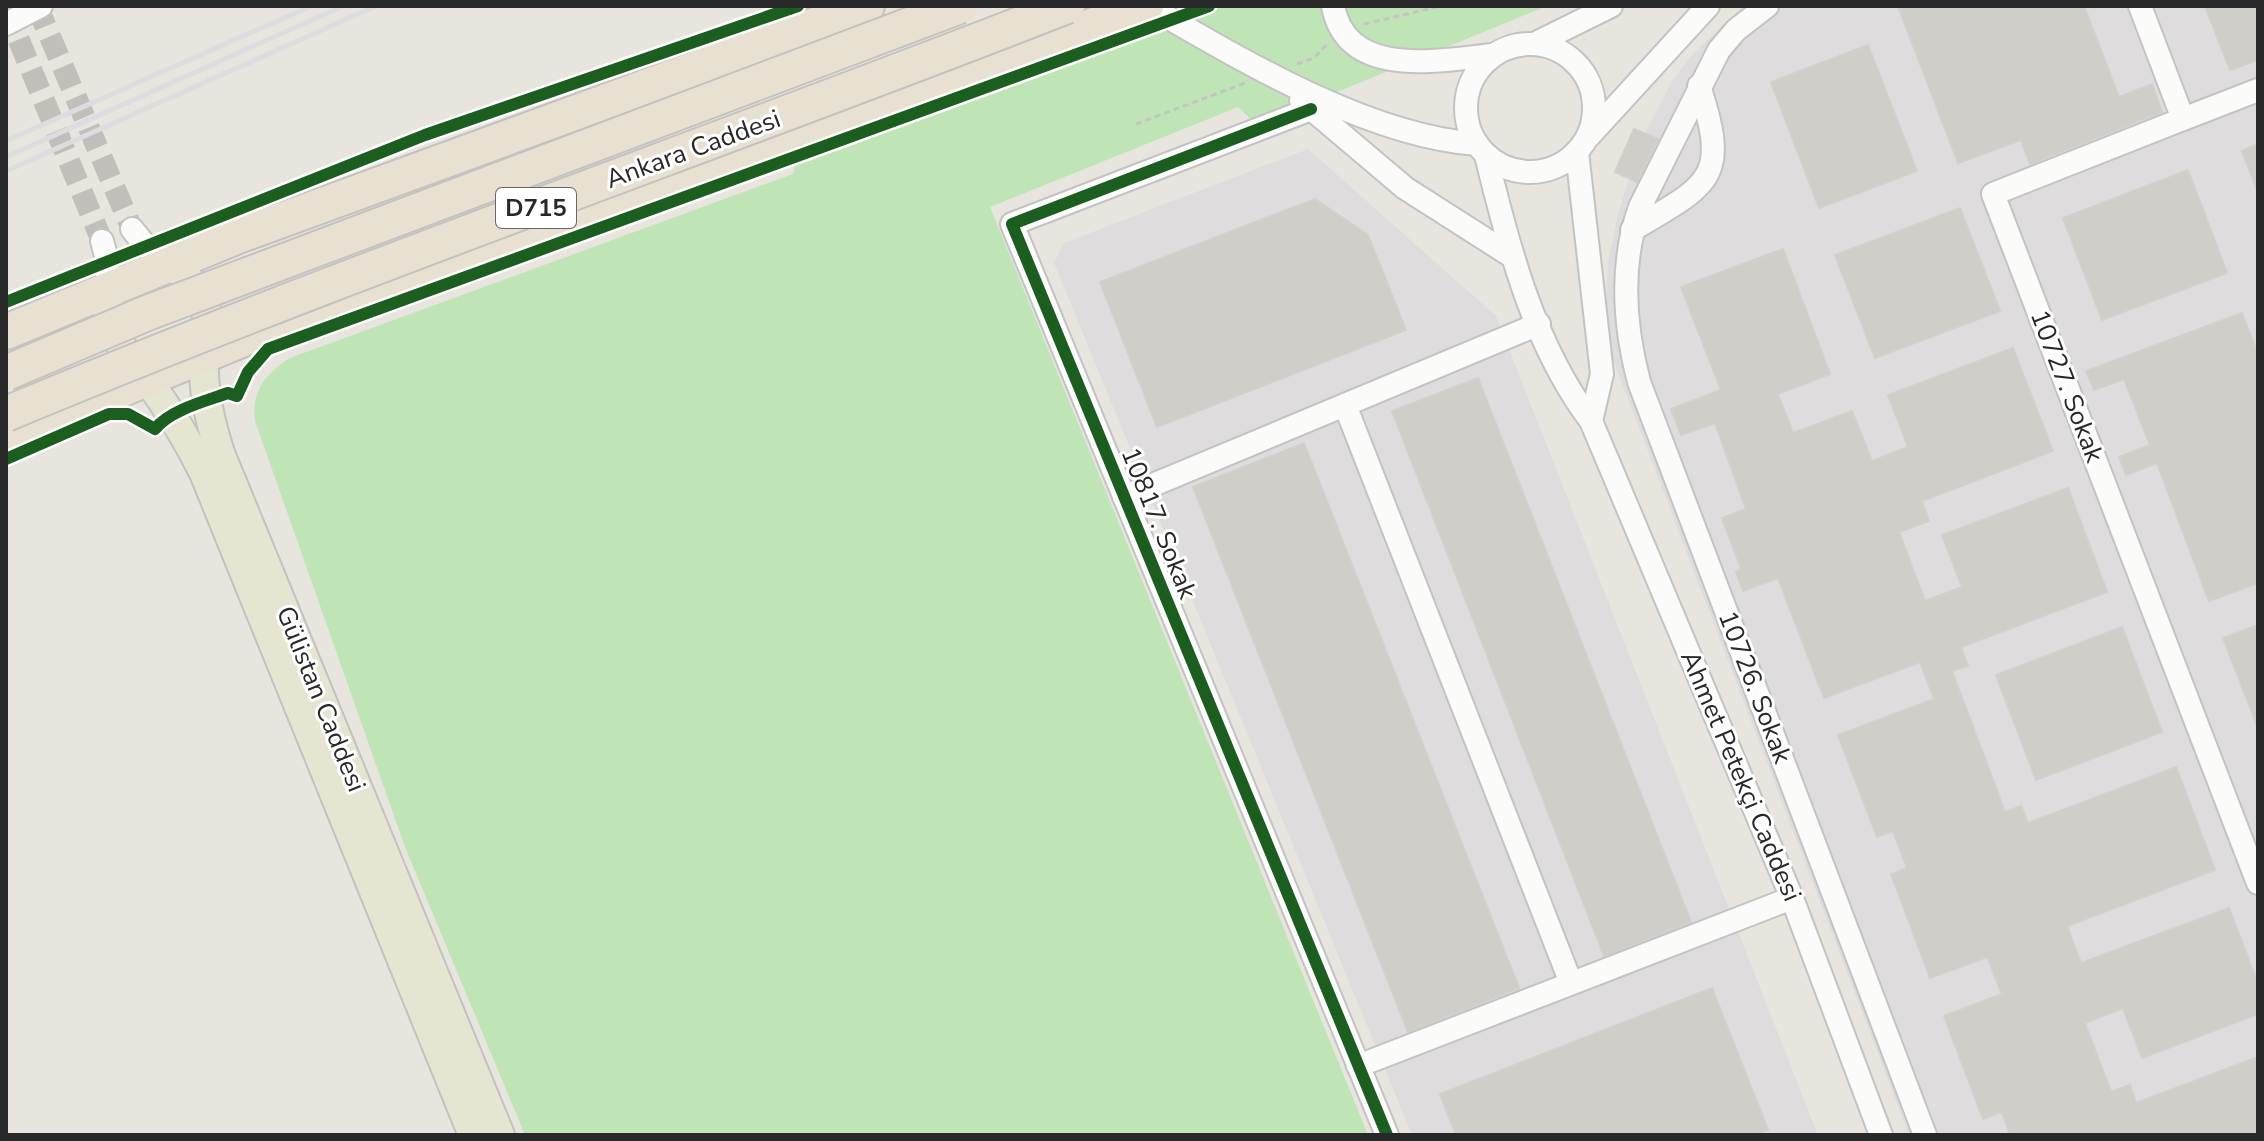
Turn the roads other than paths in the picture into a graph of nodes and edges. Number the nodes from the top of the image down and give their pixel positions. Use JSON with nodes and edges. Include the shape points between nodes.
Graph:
{"nodes":[{"id":1,"x":41,"y":6,"type":"edge"},
{"id":2,"x":867,"y":6,"type":"edge"},
{"id":3,"x":960,"y":6,"type":"edge"},
{"id":4,"x":1067,"y":6,"type":"edge"},
{"id":5,"x":1147,"y":6,"type":"edge"},
{"id":6,"x":1333,"y":6,"type":"edge"},
{"id":7,"x":1611,"y":6,"type":"edge"},
{"id":8,"x":1708,"y":6,"type":"edge"},
{"id":9,"x":1767,"y":6,"type":"edge"},
{"id":10,"x":2140,"y":6,"type":"edge"},
{"id":11,"x":6,"y":24,"type":"edge"},
{"id":12,"x":1534,"y":44,"type":"junction"},
{"id":13,"x":1493,"y":55,"type":"junction"},
{"id":14,"x":1280,"y":81,"type":"junction"},
{"id":15,"x":1699,"y":86,"type":"junction"},
{"id":16,"x":2258,"y":90,"type":"edge"},
{"id":17,"x":1311,"y":109,"type":"junction"},
{"id":18,"x":2183,"y":119,"type":"junction"},
{"id":19,"x":1581,"y":146,"type":"junction"},
{"id":20,"x":1481,"y":150,"type":"junction"},
{"id":21,"x":132,"y":229,"type":"tunnel mouth"},
{"id":22,"x":1632,"y":230,"type":"junction"},
{"id":23,"x":102,"y":241,"type":"tunnel mouth"},
{"id":24,"x":1513,"y":257,"type":"junction"},
{"id":25,"x":171,"y":265,"type":"junction"},
{"id":26,"x":107,"y":289,"type":"junction"},
{"id":27,"x":1539,"y":324,"type":"junction"},
{"id":28,"x":6,"y":332,"type":"edge"},
{"id":29,"x":204,"y":355,"type":"junction"},
{"id":30,"x":6,"y":373,"type":"edge"},
{"id":31,"x":146,"y":378,"type":"junction"},
{"id":32,"x":1345,"y":405,"type":"junction"},
{"id":33,"x":6,"y":414,"type":"edge"},
{"id":34,"x":1591,"y":421,"type":"junction"},
{"id":35,"x":6,"y":437,"type":"edge"},
{"id":36,"x":1124,"y":497,"type":"junction"},
{"id":37,"x":2258,"y":883,"type":"edge"},
{"id":38,"x":1792,"y":898,"type":"junction"},
{"id":39,"x":1571,"y":983,"type":"junction"},
{"id":40,"x":1358,"y":1066,"type":"junction"},
{"id":41,"x":473,"y":1135,"type":"edge"},
{"id":42,"x":500,"y":1135,"type":"edge"},
{"id":43,"x":1387,"y":1135,"type":"edge"},
{"id":44,"x":1881,"y":1135,"type":"edge"},
{"id":45,"x":1925,"y":1135,"type":"edge"}],
"edges":[{"from":1,"to":11,"type":"street"},
{"from":2,"to":25,"type":"highway"},
{"from":3,"to":30,"type":"highway","name":"Ankara Caddesi","number":"D715","bridge":true,"via":[[147,313]]},
{"from":4,"to":33,"type":"highway","name":"Ankara Caddesi","number":"D715","bridge":true,"via":[[228,322]]},
{"from":5,"to":14,"type":"street"},
{"from":5,"to":29,"type":"highway"},
{"from":6,"to":13,"type":"street","via":[[1341,32],[1377,57],[1429,61]]},
{"from":7,"to":12,"type":"street"},
{"from":8,"to":19,"type":"street"},
{"from":9,"to":15,"type":"street","name":"10726. Sokak","via":[[1719,50]]},
{"from":10,"to":18,"type":"street"},
{"from":12,"to":13,"type":"street"},
{"from":12,"to":19,"type":"street","via":[[1562,52],[1590,85],[1594,113]]},
{"from":13,"to":20,"type":"street","via":[[1474,76],[1465,104],[1470,132]]},
{"from":14,"to":17,"type":"street"},
{"from":14,"to":20,"type":"street","via":[[1415,133]]},
{"from":15,"to":22,"type":"street","name":"10726. Sokak"},
{"from":15,"to":22,"type":"street","via":[[1715,143],[1713,167],[1682,200]]},
{"from":16,"to":18,"type":"street"},
{"from":17,"to":24,"type":"street","via":[[1405,188]]},
{"from":17,"to":36,"type":"street","name":"10817. Sokak","via":[[1012,224]]},
{"from":18,"to":37,"type":"street","name":"10727. Sokak","via":[[1993,194]]},
{"from":19,"to":20,"type":"street","via":[[1554,168],[1525,172],[1511,170]]},
{"from":19,"to":34,"type":"street","via":[[1602,374]]},
{"from":20,"to":24,"type":"street","name":"Ahmet Petekçi Caddesi"},
{"from":21,"to":25,"type":"street"},
{"from":22,"to":45,"type":"street","name":"10726. Sokak","via":[[1626,295],[1639,382]]},
{"from":23,"to":26,"type":"street"},
{"from":24,"to":27,"type":"street","name":"Ahmet Petekçi Caddesi"},
{"from":25,"to":26,"type":"highway"},
{"from":25,"to":29,"type":"main road","name":"Gülistan Caddesi","via":[[192,281],[205,303],[209,336]]},
{"from":26,"to":28,"type":"highway"},
{"from":26,"to":31,"type":"main road","name":"Gülistan Caddesi","via":[[112,332]]},
{"from":27,"to":32,"type":"street"},
{"from":27,"to":34,"type":"street","name":"Ahmet Petekçi Caddesi","via":[[1565,388]]},
{"from":29,"to":31,"type":"highway"},
{"from":29,"to":42,"type":"main road","name":"Gülistan Caddesi","via":[[207,400],[220,453]]},
{"from":31,"to":35,"type":"highway"},
{"from":31,"to":41,"type":"main road","name":"Gülistan Caddesi","via":[[204,473]]},
{"from":32,"to":36,"type":"street"},
{"from":32,"to":39,"type":"street"},
{"from":34,"to":38,"type":"street","name":"Ahmet Petekçi Caddesi"},
{"from":36,"to":40,"type":"street","name":"10817. Sokak"},
{"from":38,"to":39,"type":"street"},
{"from":38,"to":44,"type":"street","name":"Ahmet Petekçi Caddesi"},
{"from":39,"to":40,"type":"street"},
{"from":40,"to":43,"type":"street","name":"10817. Sokak"}]}
